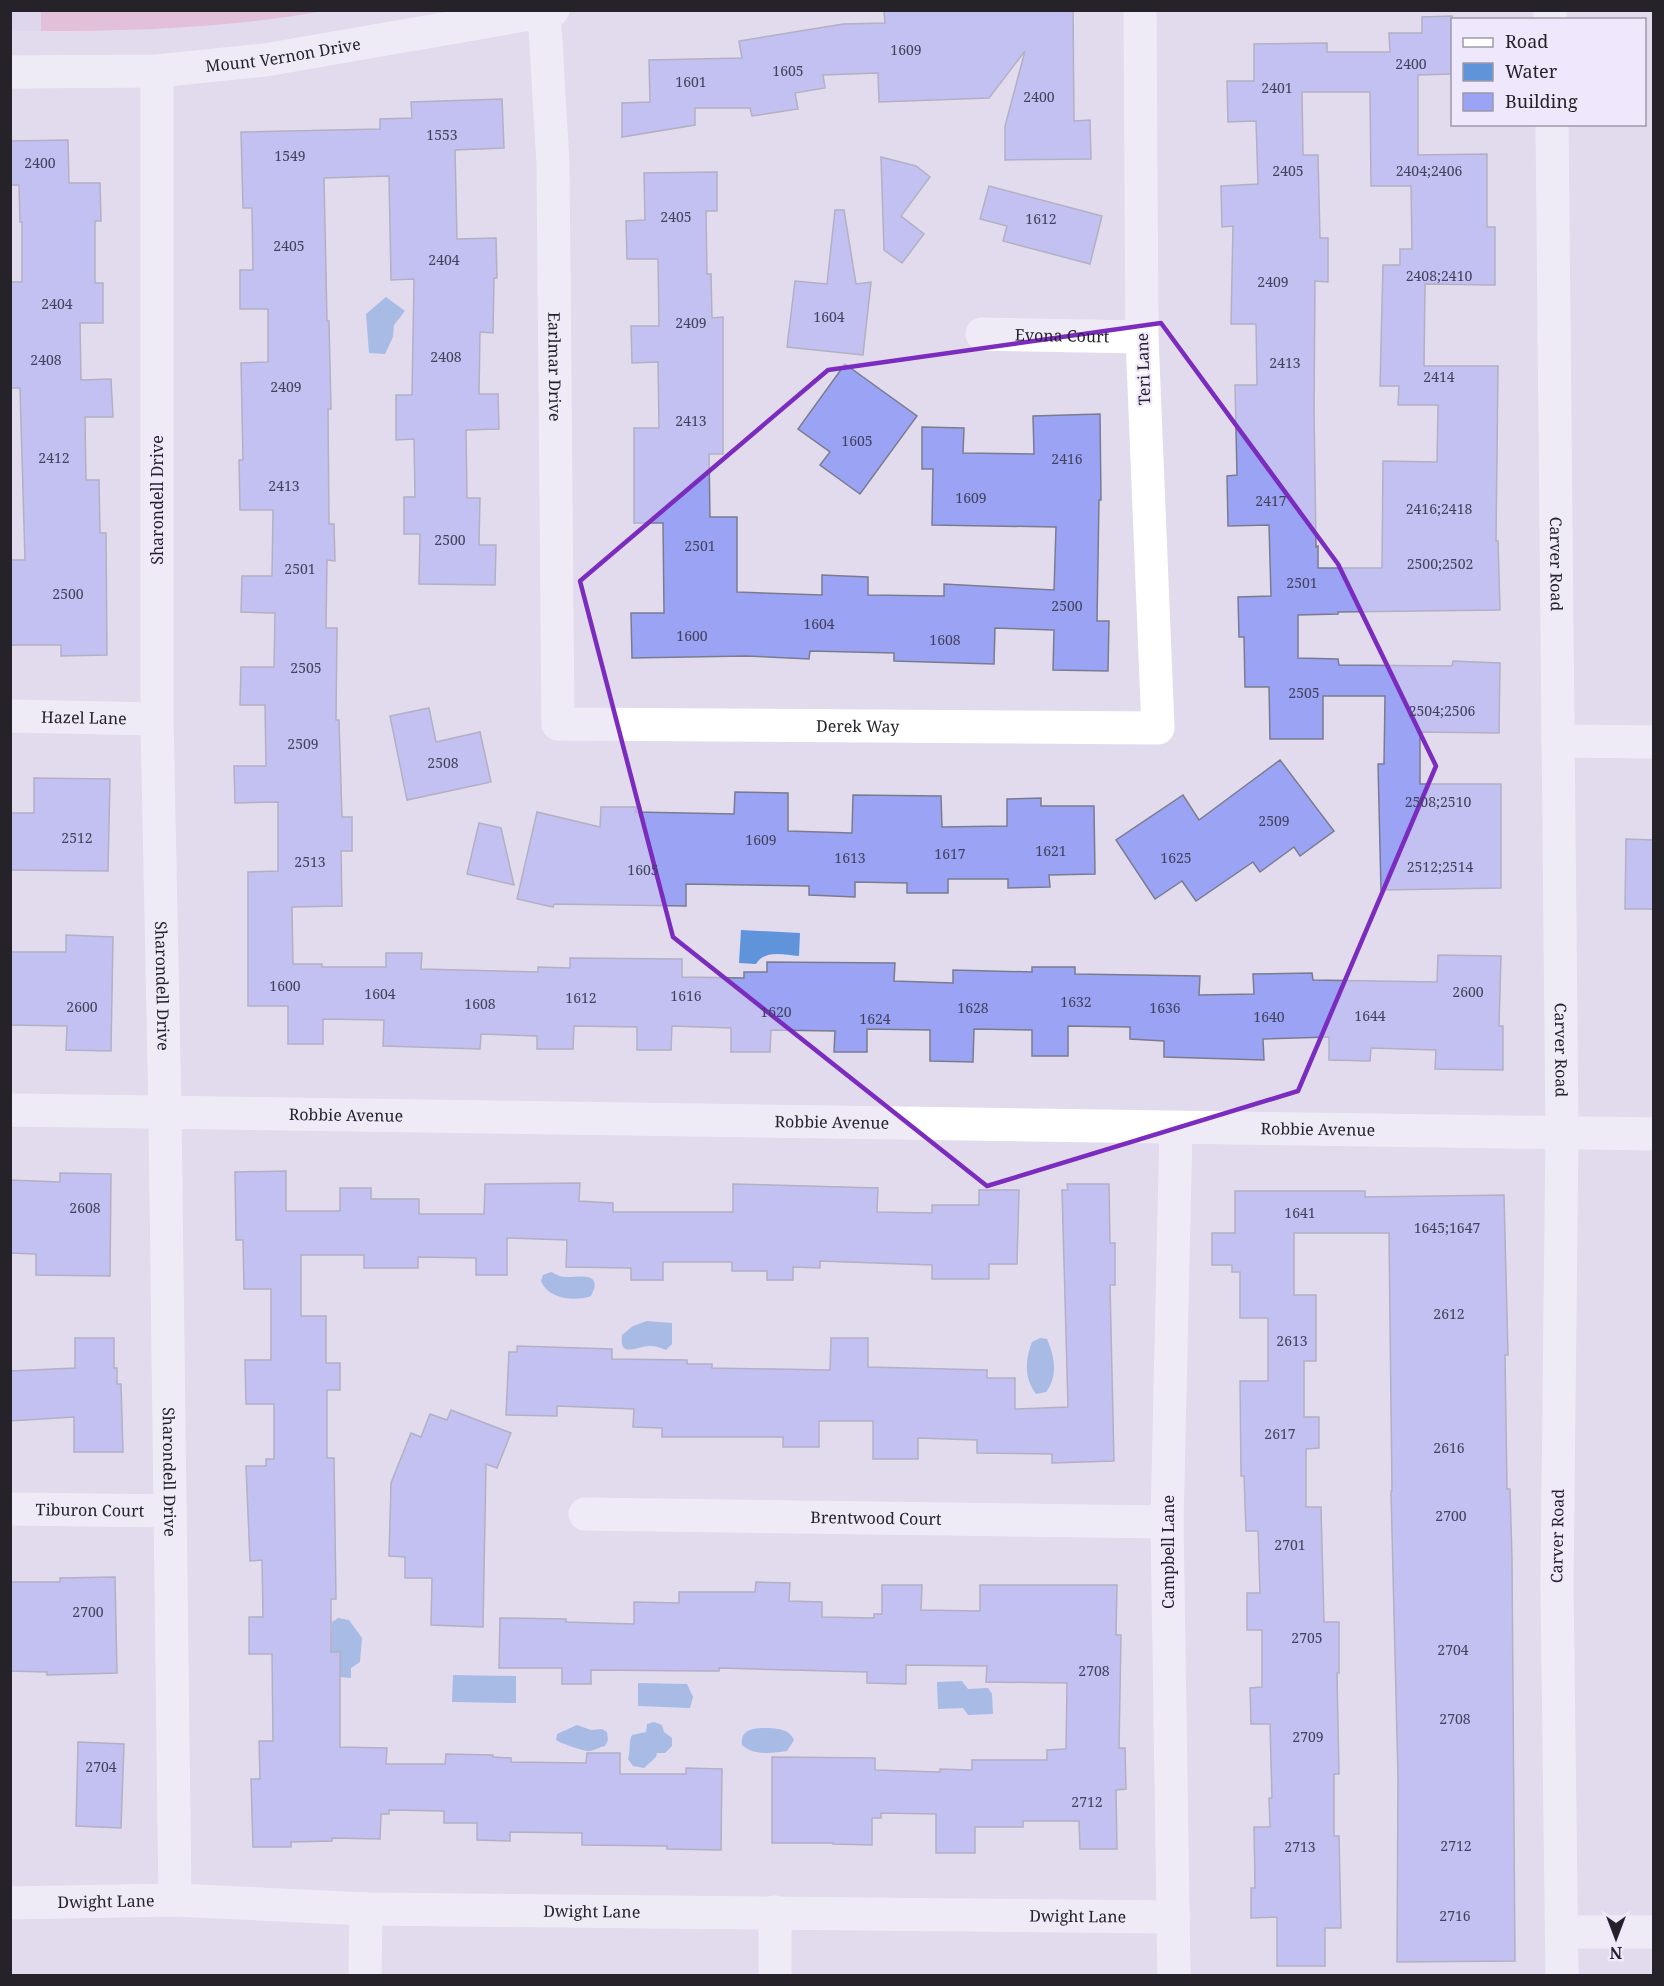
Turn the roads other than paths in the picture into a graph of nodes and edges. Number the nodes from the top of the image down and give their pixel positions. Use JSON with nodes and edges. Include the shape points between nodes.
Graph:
{"nodes":[{"id":1,"x":1140,"y":10,"type":"edge"},
{"id":2,"x":547,"y":11,"type":"edge"},
{"id":3,"x":157,"y":71,"type":"junction"},
{"id":4,"x":10,"y":72,"type":"edge"},
{"id":5,"x":1551,"y":126,"type":"edge"},
{"id":6,"x":982,"y":334,"type":"dead end"},
{"id":7,"x":1142,"y":337,"type":"junction"},
{"id":8,"x":10,"y":716,"type":"edge"},
{"id":9,"x":157,"y":719,"type":"junction"},
{"id":10,"x":558,"y":724,"type":"joint"},
{"id":11,"x":1158,"y":728,"type":"joint"},
{"id":12,"x":1557,"y":741,"type":"junction"},
{"id":13,"x":1653,"y":742,"type":"edge"},
{"id":14,"x":10,"y":1110,"type":"edge"},
{"id":15,"x":165,"y":1113,"type":"junction"},
{"id":16,"x":1176,"y":1128,"type":"junction"},
{"id":17,"x":1562,"y":1132,"type":"junction"},
{"id":18,"x":1653,"y":1134,"type":"edge"},
{"id":19,"x":10,"y":1509,"type":"edge"},
{"id":20,"x":170,"y":1511,"type":"junction"},
{"id":21,"x":585,"y":1514,"type":"dead end"},
{"id":22,"x":1167,"y":1522,"type":"junction"},
{"id":23,"x":175,"y":1900,"type":"junction"},
{"id":24,"x":10,"y":1903,"type":"edge"},
{"id":25,"x":366,"y":1909,"type":"junction"},
{"id":26,"x":775,"y":1912,"type":"junction"},
{"id":27,"x":1174,"y":1917,"type":"junction"},
{"id":28,"x":1562,"y":1932,"type":"junction"},
{"id":29,"x":1653,"y":1932,"type":"edge"},
{"id":30,"x":365,"y":1976,"type":"edge"},
{"id":31,"x":775,"y":1976,"type":"edge"},
{"id":32,"x":1174,"y":1976,"type":"edge"},
{"id":33,"x":1562,"y":1976,"type":"edge"}],
"edges":[{"from":1,"to":7,"type":"street","name":"Teri Lane"},
{"from":2,"to":3,"type":"street","name":"Mount Vernon Drive","via":[[265,60]]},
{"from":2,"to":10,"type":"street","name":"Earlmar Drive","via":[[553,163]]},
{"from":3,"to":4,"type":"street","name":"Mount Vernon Drive"},
{"from":3,"to":9,"type":"street","name":"Sharondell Drive"},
{"from":5,"to":12,"type":"street","name":"Carver Road"},
{"from":6,"to":7,"type":"street","name":"Evona Court"},
{"from":7,"to":11,"type":"street","name":"Teri Lane"},
{"from":8,"to":9,"type":"street","name":"Hazel Lane"},
{"from":9,"to":15,"type":"street","name":"Sharondell Drive"},
{"from":10,"to":11,"type":"street","name":"Derek Way"},
{"from":12,"to":13,"type":"street"},
{"from":12,"to":17,"type":"street","name":"Carver Road"},
{"from":14,"to":15,"type":"street","name":"Robbie Avenue"},
{"from":15,"to":16,"type":"street","name":"Robbie Avenue"},
{"from":15,"to":20,"type":"street","name":"Sharondell Drive"},
{"from":16,"to":17,"type":"street","name":"Robbie Avenue"},
{"from":16,"to":22,"type":"street","name":"Campbell Lane"},
{"from":17,"to":18,"type":"street","name":"Robbie Avenue"},
{"from":17,"to":28,"type":"street","name":"Carver Road","via":[[1557,1585]]},
{"from":19,"to":20,"type":"street","name":"Tiburon Court"},
{"from":20,"to":23,"type":"street","name":"Sharondell Drive"},
{"from":21,"to":22,"type":"street","name":"Brentwood Court"},
{"from":22,"to":27,"type":"street","name":"Campbell Lane"},
{"from":23,"to":24,"type":"street","name":"Dwight Lane"},
{"from":23,"to":25,"type":"street","name":"Dwight Lane"},
{"from":25,"to":26,"type":"street","name":"Dwight Lane"},
{"from":25,"to":30,"type":"street"},
{"from":26,"to":27,"type":"street","name":"Dwight Lane"},
{"from":26,"to":31,"type":"street"},
{"from":27,"to":32,"type":"street","name":"Campbell Lane"},
{"from":28,"to":29,"type":"street"},
{"from":28,"to":33,"type":"street","name":"Carver Road"}]}
